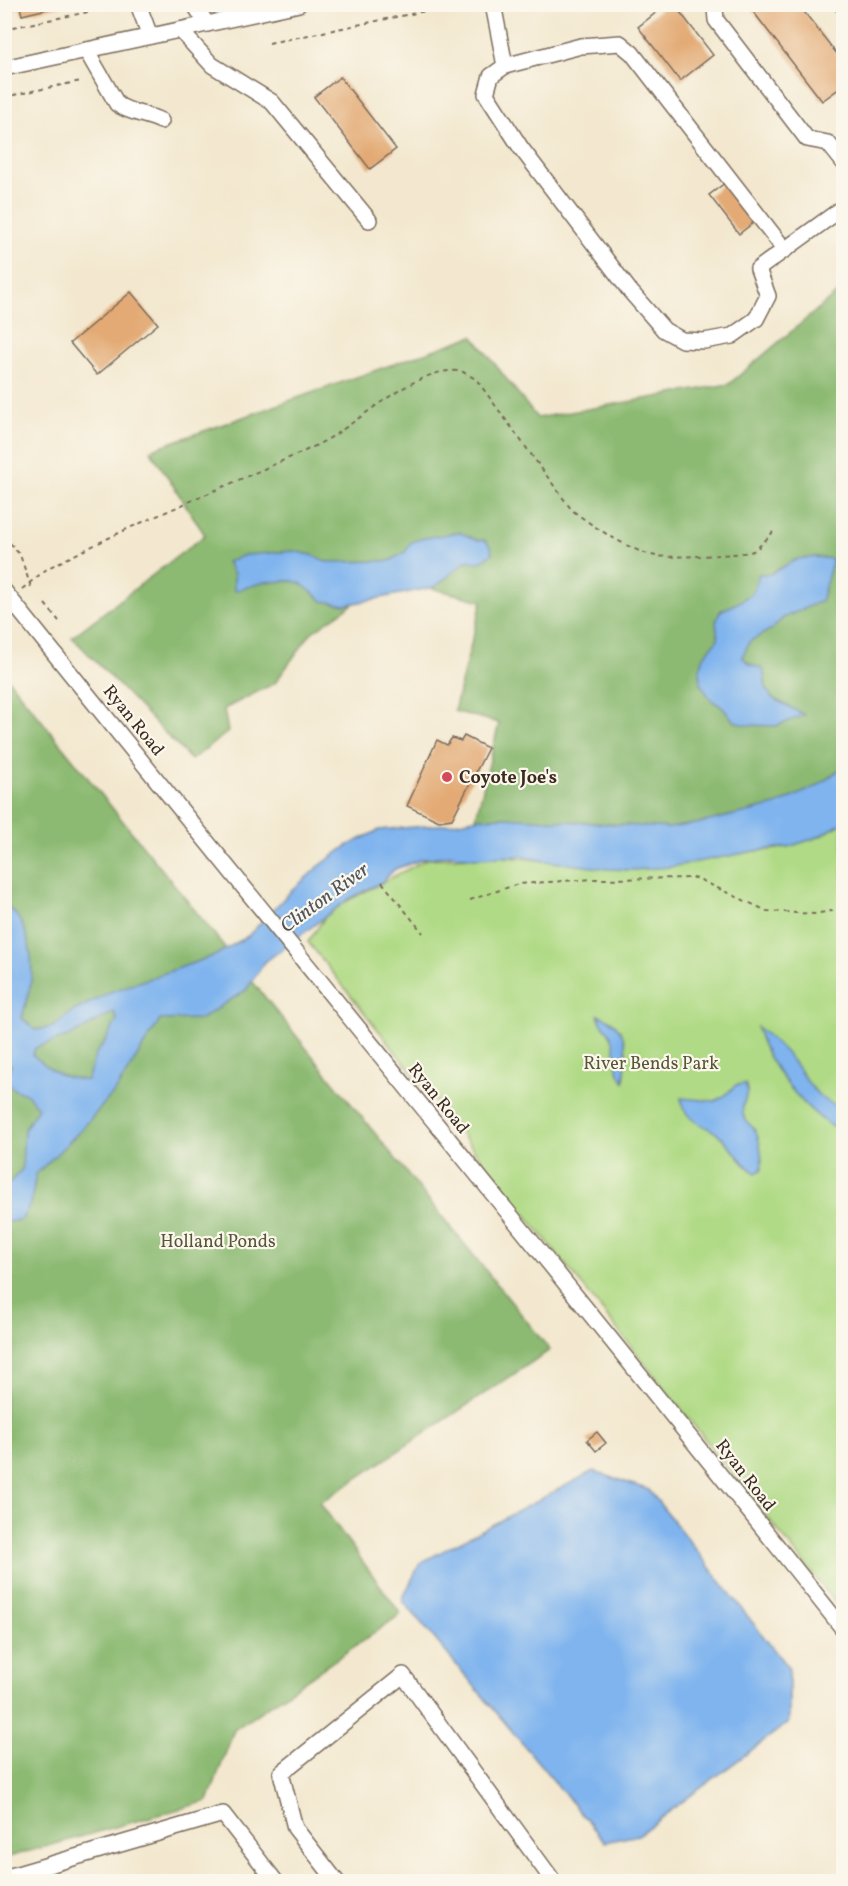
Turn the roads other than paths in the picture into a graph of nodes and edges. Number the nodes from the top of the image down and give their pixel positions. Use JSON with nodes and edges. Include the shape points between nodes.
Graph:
{"nodes":[{"id":1,"x":138,"y":4,"type":"edge"},
{"id":2,"x":194,"y":4,"type":"edge"},
{"id":3,"x":299,"y":4,"type":"edge"},
{"id":4,"x":493,"y":4,"type":"edge"},
{"id":5,"x":715,"y":6,"type":"edge"},
{"id":6,"x":276,"y":7,"type":"edge"},
{"id":7,"x":207,"y":24,"type":"junction"},
{"id":8,"x":180,"y":30,"type":"junction"},
{"id":9,"x":150,"y":36,"type":"junction"},
{"id":10,"x":86,"y":50,"type":"junction"},
{"id":11,"x":506,"y":66,"type":"junction"},
{"id":12,"x":4,"y":68,"type":"edge"},
{"id":13,"x":161,"y":121,"type":"dead end"},
{"id":14,"x":843,"y":163,"type":"edge"},
{"id":15,"x":843,"y":207,"type":"edge"},
{"id":16,"x":369,"y":220,"type":"dead end"},
{"id":17,"x":785,"y":250,"type":"junction"},
{"id":18,"x":7,"y":595,"type":"edge"},
{"id":19,"x":843,"y":1630,"type":"edge"},
{"id":20,"x":4,"y":1878,"type":"edge"},
{"id":21,"x":276,"y":1881,"type":"edge"},
{"id":22,"x":337,"y":1881,"type":"edge"},
{"id":23,"x":555,"y":1881,"type":"edge"}],
"edges":[{"from":1,"to":9,"type":"street"},
{"from":2,"to":7,"type":"street"},
{"from":3,"to":6,"type":"street"},
{"from":4,"to":11,"type":"street"},
{"from":5,"to":14,"type":"street","via":[[716,20],[807,139],[828,143]]},
{"from":6,"to":7,"type":"street"},
{"from":7,"to":8,"type":"street"},
{"from":8,"to":9,"type":"street"},
{"from":8,"to":16,"type":"street","via":[[212,65],[272,102]]},
{"from":9,"to":10,"type":"street"},
{"from":10,"to":12,"type":"street"},
{"from":10,"to":13,"type":"street","via":[[117,104]]},
{"from":11,"to":17,"type":"street","via":[[580,46],[620,43],[632,53]]},
{"from":11,"to":17,"type":"street","via":[[492,76],[486,94],[521,148],[664,330],[682,340],[732,336],[756,319],[768,296],[758,269]]},
{"from":15,"to":17,"type":"street"},
{"from":18,"to":19,"type":"street","name":"Ryan Road"},
{"from":20,"to":21,"type":"street","via":[[223,1814]]},
{"from":22,"to":23,"type":"street","via":[[295,1828],[281,1773],[403,1675]]}]}
